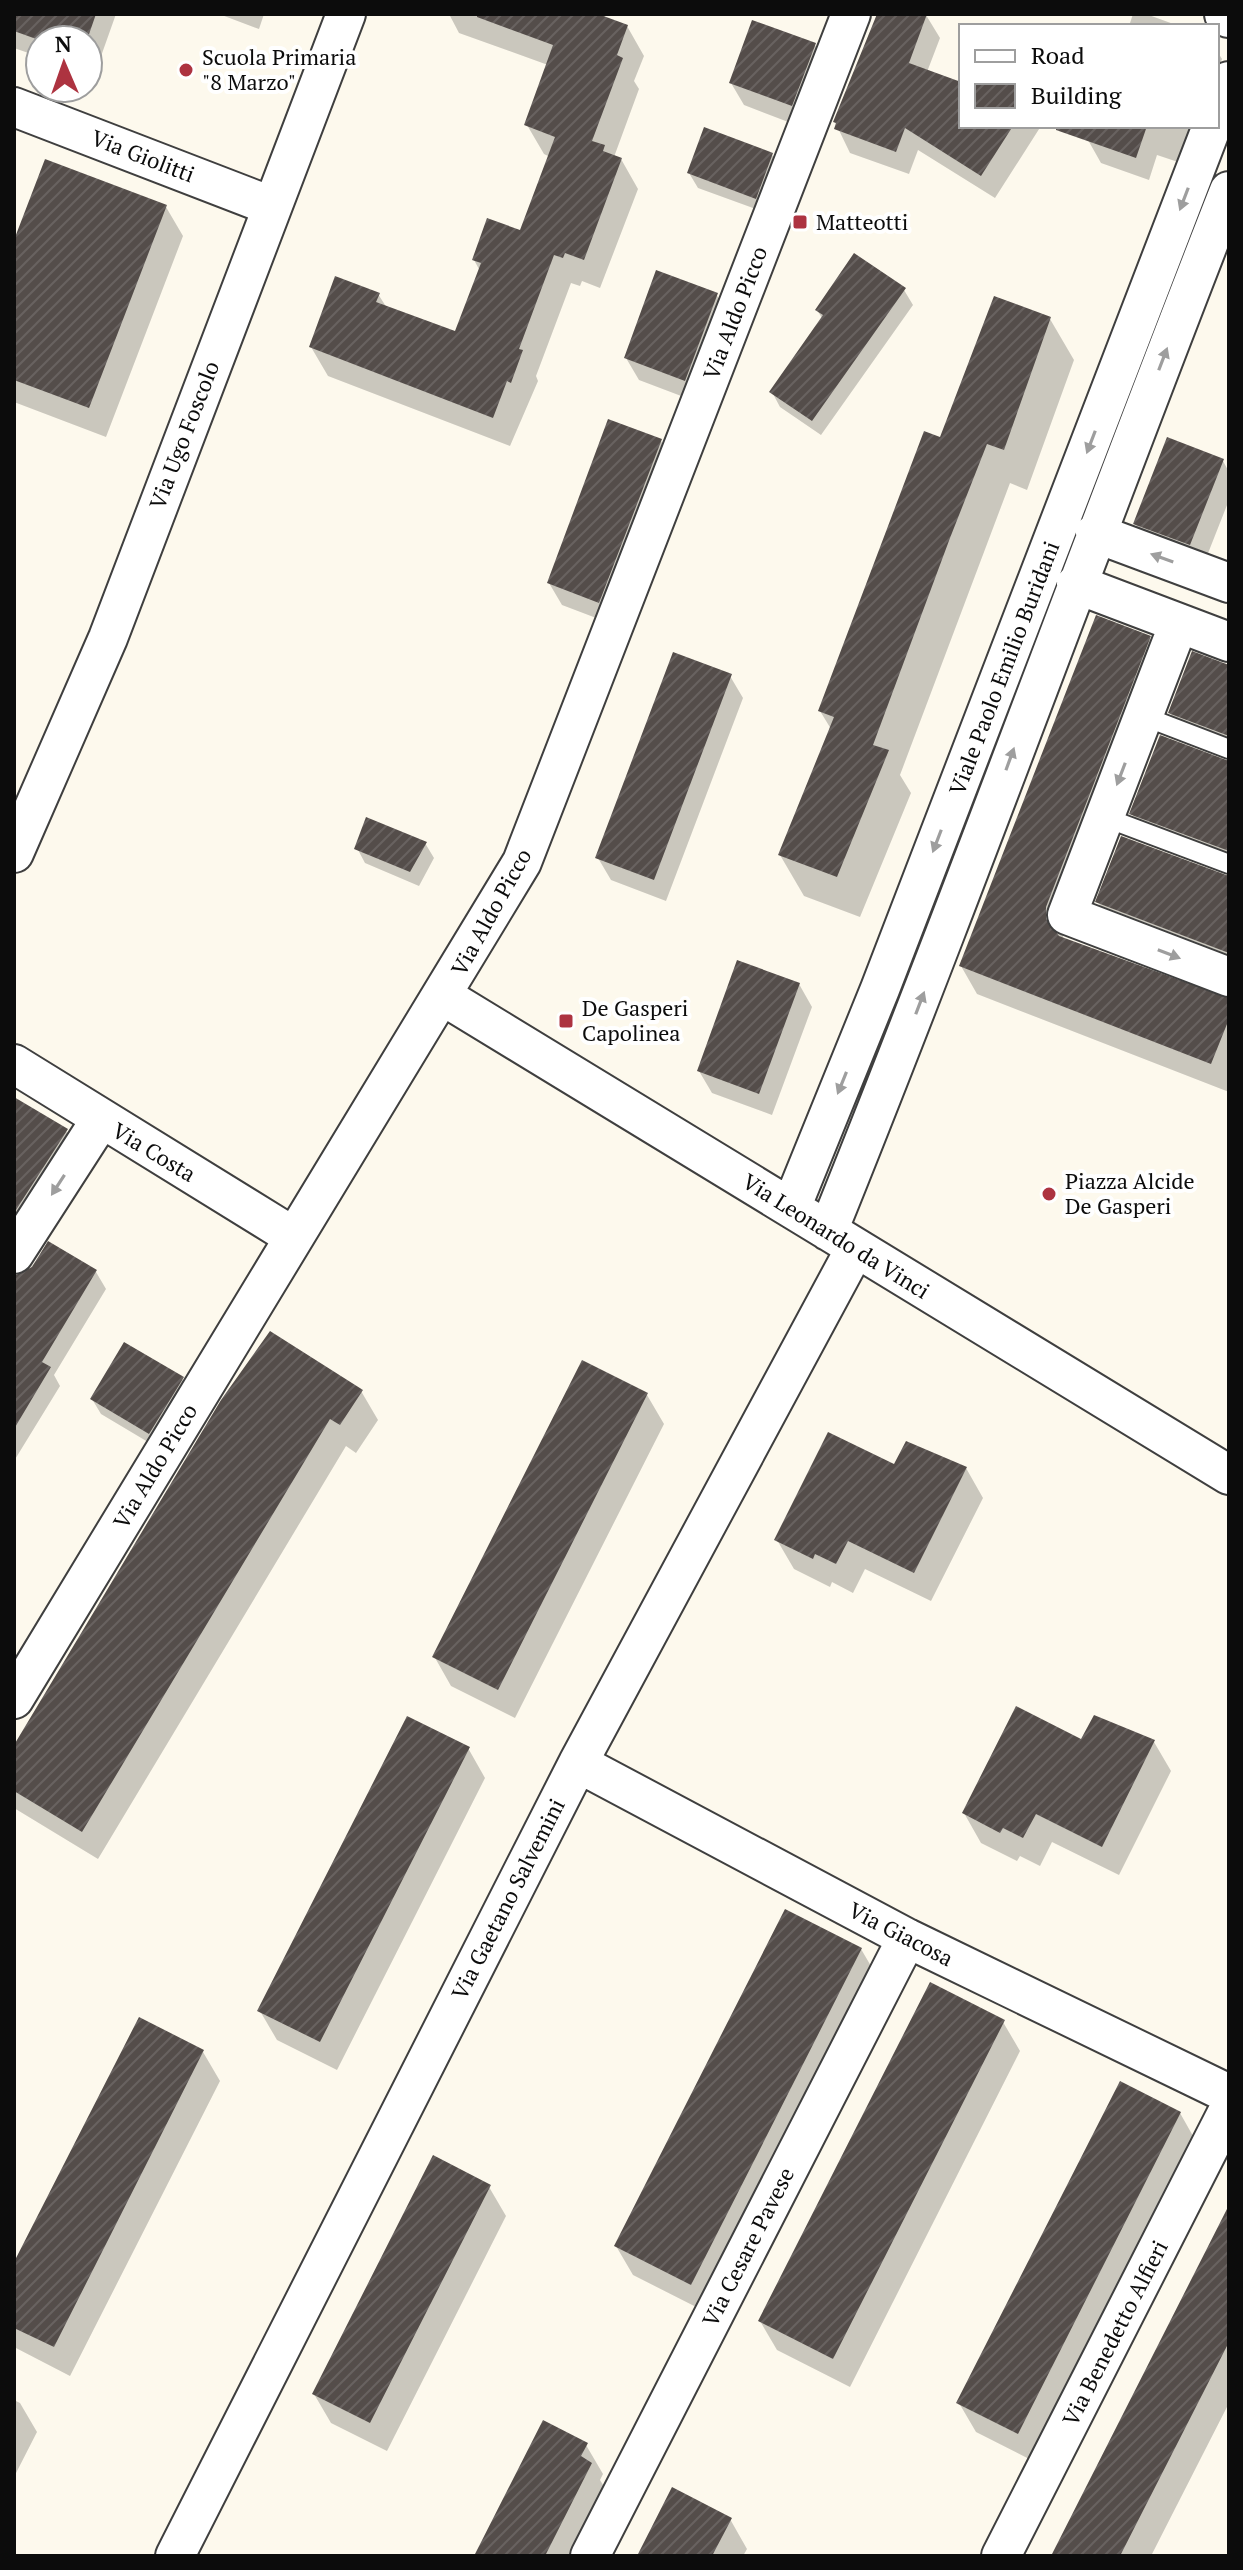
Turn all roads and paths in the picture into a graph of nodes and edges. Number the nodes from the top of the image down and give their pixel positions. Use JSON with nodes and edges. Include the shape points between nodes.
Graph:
{"nodes":[{"id":1,"x":346,"y":14,"type":"edge"},
{"id":2,"x":851,"y":14,"type":"edge"},
{"id":3,"x":1229,"y":81,"type":"edge"},
{"id":4,"x":14,"y":107,"type":"edge"},
{"id":5,"x":1219,"y":107,"type":"edge"},
{"id":6,"x":1211,"y":128,"type":"edge"},
{"id":7,"x":1229,"y":191,"type":"edge"},
{"id":8,"x":271,"y":206,"type":"junction"},
{"id":9,"x":1095,"y":533,"type":"junction"},
{"id":10,"x":1228,"y":580,"type":"edge"},
{"id":11,"x":1076,"y":584,"type":"junction"},
{"id":12,"x":1179,"y":623,"type":"junction"},
{"id":13,"x":1229,"y":642,"type":"edge"},
{"id":14,"x":1143,"y":716,"type":"junction"},
{"id":15,"x":1229,"y":749,"type":"edge"},
{"id":16,"x":1104,"y":817,"type":"junction"},
{"id":17,"x":14,"y":853,"type":"edge"},
{"id":18,"x":1229,"y":864,"type":"edge"},
{"id":19,"x":1229,"y":977,"type":"edge"},
{"id":20,"x":443,"y":996,"type":"junction"},
{"id":21,"x":14,"y":1064,"type":"edge"},
{"id":22,"x":101,"y":1119,"type":"junction"},
{"id":23,"x":791,"y":1208,"type":"junction"},
{"id":24,"x":294,"y":1237,"type":"junction"},
{"id":25,"x":841,"y":1240,"type":"junction"},
{"id":26,"x":14,"y":1254,"type":"edge"},
{"id":27,"x":1229,"y":1475,"type":"edge"},
{"id":28,"x":14,"y":1699,"type":"edge"},
{"id":29,"x":578,"y":1763,"type":"junction"},
{"id":30,"x":907,"y":1938,"type":"junction"},
{"id":31,"x":1229,"y":2094,"type":"edge"},
{"id":32,"x":1229,"y":2109,"type":"edge"},
{"id":33,"x":175,"y":2556,"type":"edge"},
{"id":34,"x":590,"y":2556,"type":"edge"},
{"id":35,"x":1001,"y":2556,"type":"edge"}],
"edges":[{"from":1,"to":8,"type":"street","name":"Via Ugo Foscolo"},
{"from":2,"to":20,"type":"street","name":"Via Aldo Picco","via":[[522,862]]},
{"from":3,"to":5,"type":"street"},
{"from":4,"to":8,"type":"street","name":"Via Giolitti"},
{"from":6,"to":23,"type":"street","name":"Viale Paolo Emilio Buridani","one_way":true},
{"from":9,"to":7,"type":"street","name":"Viale Paolo Emilio Buridani","one_way":true},
{"from":8,"to":17,"type":"street","name":"Via Ugo Foscolo","via":[[108,638]]},
{"from":10,"to":9,"type":"street","one_way":true},
{"from":9,"to":11,"type":"street","name":"Viale Paolo Emilio Buridani"},
{"from":11,"to":12,"type":"street"},
{"from":25,"to":11,"type":"street","name":"Viale Paolo Emilio Buridani","one_way":true,"via":[[921,1000]]},
{"from":12,"to":13,"type":"street"},
{"from":12,"to":14,"type":"street"},
{"from":14,"to":15,"type":"lane"},
{"from":14,"to":16,"type":"street","one_way":true},
{"from":16,"to":18,"type":"lane"},
{"from":16,"to":19,"type":"street","one_way":true,"via":[[1067,915]]},
{"from":20,"to":23,"type":"street","name":"Via Leonardo da Vinci"},
{"from":20,"to":24,"type":"street","name":"Via Aldo Picco"},
{"from":21,"to":22,"type":"street","name":"Via Costa"},
{"from":22,"to":24,"type":"street","name":"Via Costa"},
{"from":22,"to":26,"type":"street","one_way":true},
{"from":23,"to":25,"type":"street","name":"Via Leonardo da Vinci"},
{"from":24,"to":28,"type":"street","name":"Via Aldo Picco"},
{"from":25,"to":27,"type":"street","name":"Via Leonardo da Vinci"},
{"from":25,"to":29,"type":"street","name":"Via Gaetano Salvemini"},
{"from":29,"to":30,"type":"street","name":"Via Giacosa"},
{"from":29,"to":33,"type":"street","name":"Via Gaetano Salvemini"},
{"from":30,"to":31,"type":"street","name":"Via Giacosa"},
{"from":30,"to":34,"type":"street","name":"Via Cesare Pavese"},
{"from":32,"to":35,"type":"street","name":"Via Benedetto Alfieri"}]}
